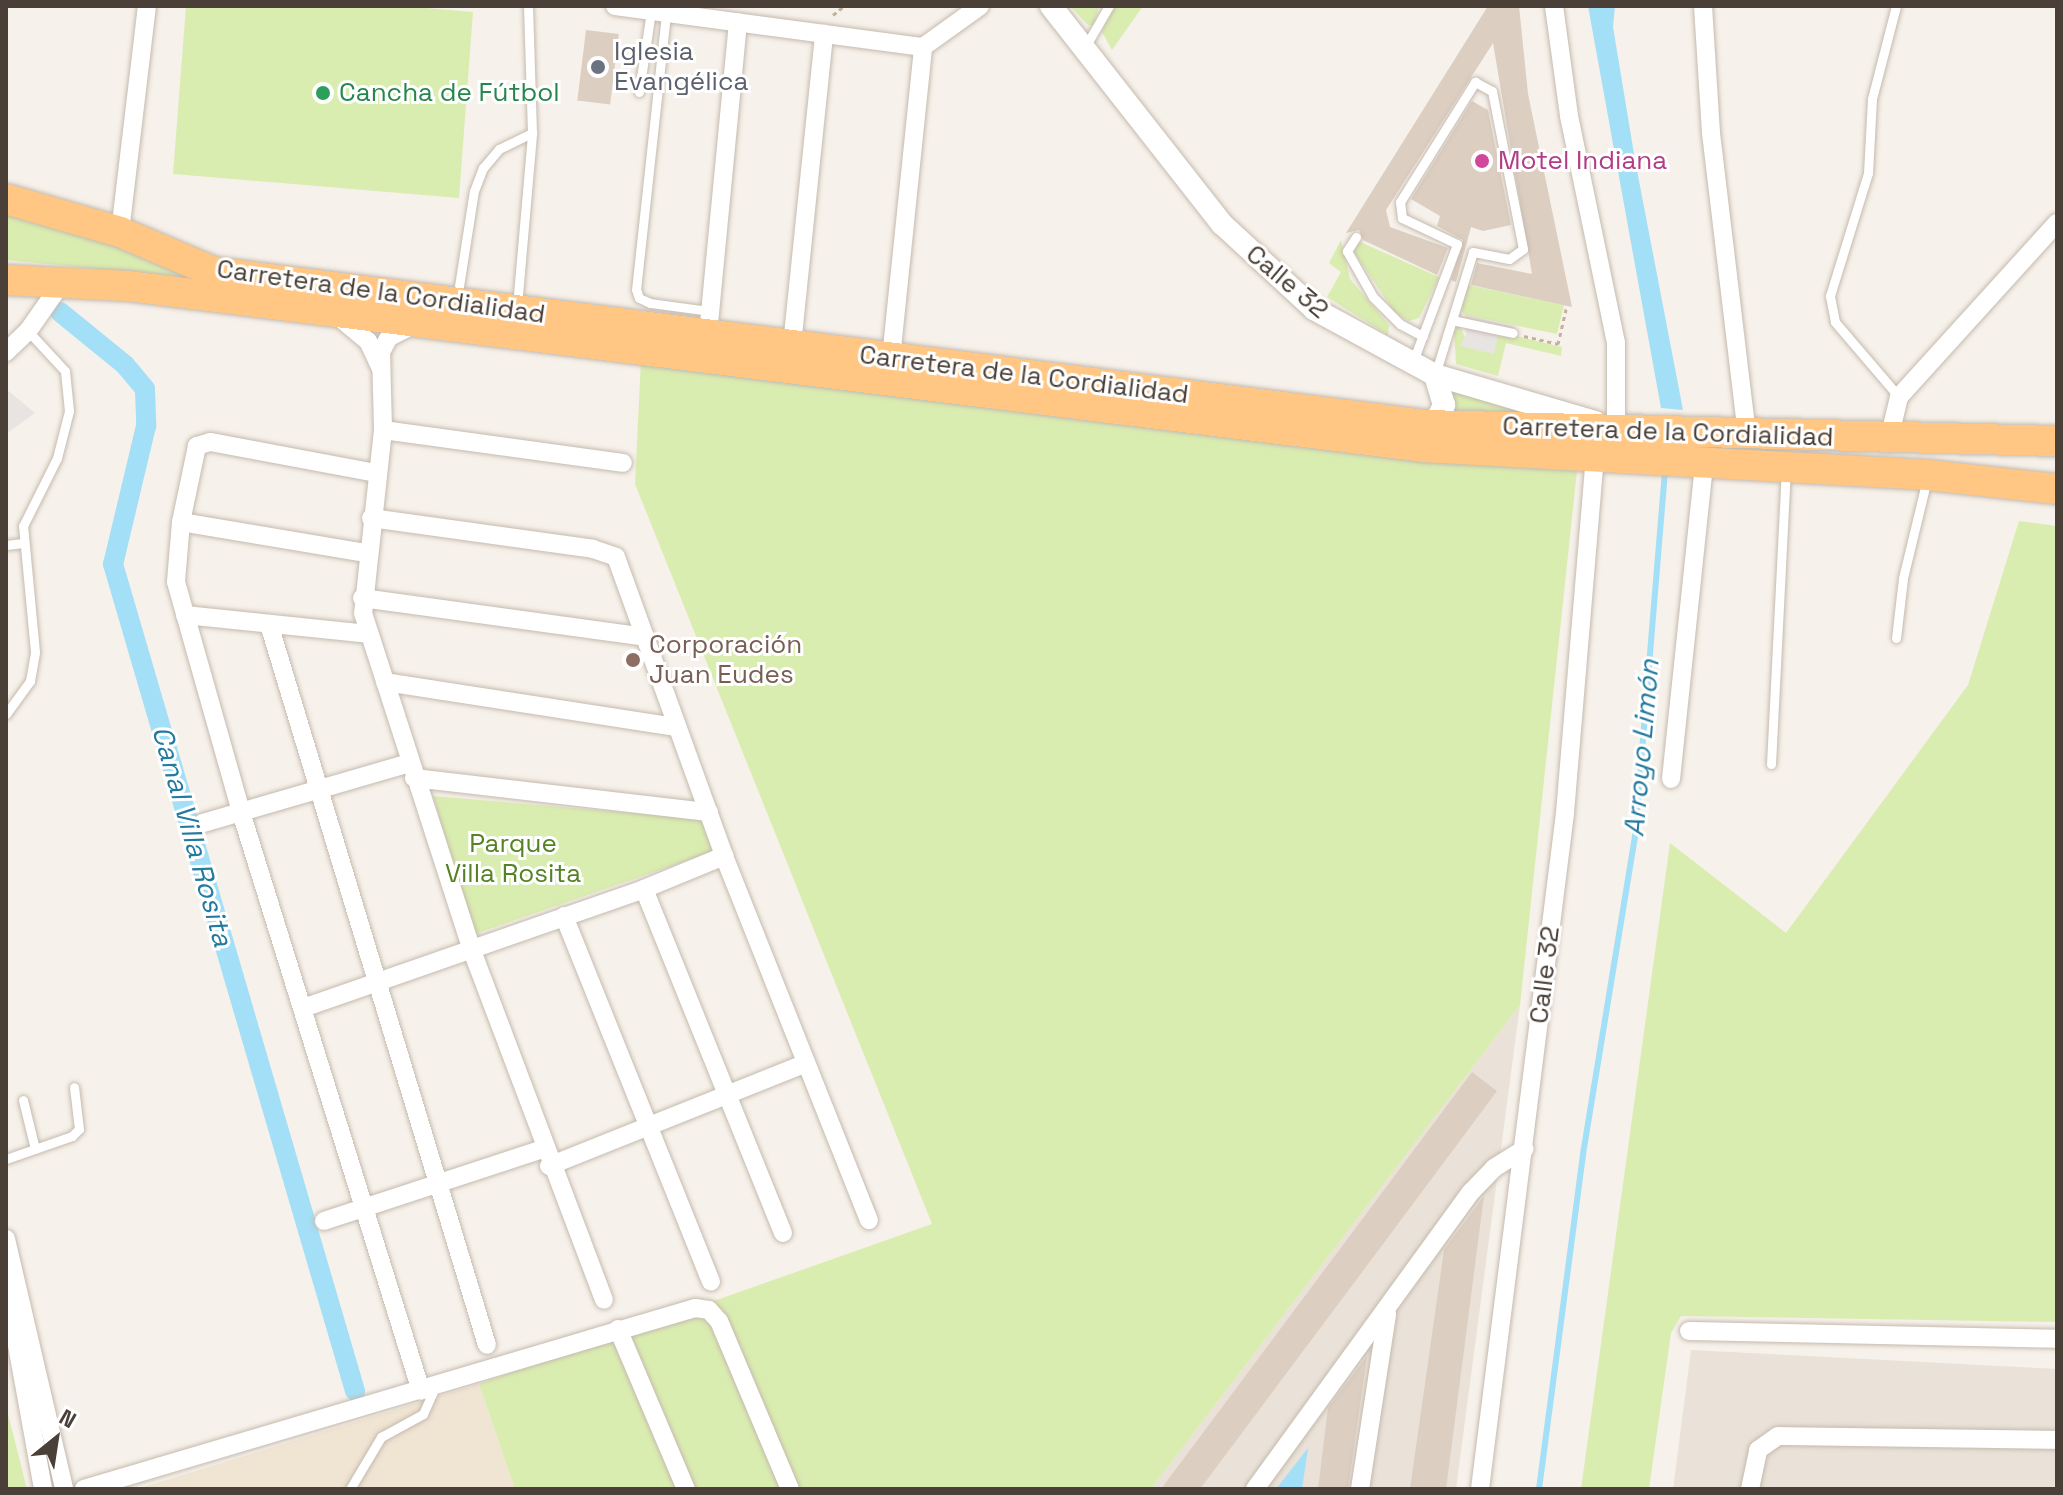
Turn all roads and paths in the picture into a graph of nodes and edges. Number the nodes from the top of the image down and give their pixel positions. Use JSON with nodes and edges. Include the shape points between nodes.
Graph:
{"nodes":[{"id":1,"x":147,"y":6,"type":"edge"},
{"id":2,"x":528,"y":6,"type":"edge"},
{"id":3,"x":615,"y":6,"type":"edge"},
{"id":4,"x":980,"y":6,"type":"edge"},
{"id":5,"x":1109,"y":6,"type":"edge"},
{"id":6,"x":1554,"y":6,"type":"edge"},
{"id":7,"x":1703,"y":6,"type":"edge"},
{"id":8,"x":1896,"y":6,"type":"edge"},
{"id":9,"x":1054,"y":8,"type":"edge"},
{"id":10,"x":658,"y":12,"type":"junction"},
{"id":11,"x":738,"y":22,"type":"junction"},
{"id":12,"x":824,"y":34,"type":"junction"},
{"id":13,"x":923,"y":47,"type":"junction"},
{"id":14,"x":1085,"y":47,"type":"junction"},
{"id":15,"x":639,"y":92,"type":"dead end"},
{"id":16,"x":532,"y":133,"type":"junction"},
{"id":17,"x":9,"y":201,"type":"edge"},
{"id":18,"x":2057,"y":223,"type":"edge"},
{"id":19,"x":120,"y":232,"type":"junction"},
{"id":20,"x":1356,"y":237,"type":"dead end"},
{"id":21,"x":6,"y":280,"type":"edge"},
{"id":22,"x":63,"y":281,"type":"junction"},
{"id":23,"x":456,"y":303,"type":"junction"},
{"id":24,"x":1567,"y":306,"type":"dead end"},
{"id":25,"x":517,"y":310,"type":"junction"},
{"id":26,"x":331,"y":313,"type":"junction"},
{"id":27,"x":1452,"y":320,"type":"junction"},
{"id":28,"x":419,"y":323,"type":"junction"},
{"id":29,"x":709,"y":323,"type":"junction"},
{"id":30,"x":28,"y":331,"type":"junction"},
{"id":31,"x":1513,"y":333,"type":"joint"},
{"id":32,"x":1423,"y":336,"type":"junction"},
{"id":33,"x":792,"y":345,"type":"junction"},
{"id":34,"x":6,"y":352,"type":"edge"},
{"id":35,"x":891,"y":358,"type":"junction"},
{"id":36,"x":1412,"y":365,"type":"junction"},
{"id":37,"x":381,"y":370,"type":"junction"},
{"id":38,"x":1435,"y":375,"type":"junction"},
{"id":39,"x":1899,"y":397,"type":"junction"},
{"id":40,"x":1425,"y":425,"type":"junction"},
{"id":41,"x":1626,"y":428,"type":"junction"},
{"id":42,"x":383,"y":430,"type":"junction"},
{"id":43,"x":1747,"y":433,"type":"junction"},
{"id":44,"x":1889,"y":439,"type":"junction"},
{"id":45,"x":2057,"y":441,"type":"edge"},
{"id":46,"x":1595,"y":459,"type":"junction"},
{"id":47,"x":623,"y":463,"type":"dead end"},
{"id":48,"x":1704,"y":465,"type":"junction"},
{"id":49,"x":1786,"y":468,"type":"junction"},
{"id":50,"x":376,"y":473,"type":"junction"},
{"id":51,"x":1928,"y":475,"type":"junction"},
{"id":52,"x":2057,"y":489,"type":"edge"},
{"id":53,"x":371,"y":518,"type":"junction"},
{"id":54,"x":181,"y":522,"type":"junction"},
{"id":55,"x":23,"y":543,"type":"junction"},
{"id":56,"x":6,"y":545,"type":"edge"},
{"id":57,"x":366,"y":553,"type":"junction"},
{"id":58,"x":362,"y":598,"type":"junction"},
{"id":59,"x":185,"y":615,"type":"junction"},
{"id":60,"x":269,"y":624,"type":"junction"},
{"id":61,"x":368,"y":634,"type":"junction"},
{"id":62,"x":645,"y":637,"type":"junction"},
{"id":63,"x":1896,"y":638,"type":"dead end"},
{"id":64,"x":385,"y":682,"type":"junction"},
{"id":65,"x":6,"y":714,"type":"edge"},
{"id":66,"x":676,"y":727,"type":"junction"},
{"id":67,"x":1771,"y":764,"type":"dead end"},
{"id":68,"x":412,"y":770,"type":"junction"},
{"id":69,"x":1671,"y":779,"type":"dead end"},
{"id":70,"x":322,"y":788,"type":"junction"},
{"id":71,"x":241,"y":812,"type":"junction"},
{"id":72,"x":709,"y":812,"type":"junction"},
{"id":73,"x":203,"y":823,"type":"dead end"},
{"id":74,"x":724,"y":856,"type":"junction"},
{"id":75,"x":644,"y":889,"type":"junction"},
{"id":76,"x":564,"y":916,"type":"junction"},
{"id":77,"x":471,"y":948,"type":"junction"},
{"id":78,"x":378,"y":980,"type":"junction"},
{"id":79,"x":303,"y":1008,"type":"junction"},
{"id":80,"x":806,"y":1063,"type":"junction"},
{"id":81,"x":74,"y":1087,"type":"dead end"},
{"id":82,"x":726,"y":1094,"type":"junction"},
{"id":83,"x":23,"y":1100,"type":"dead end"},
{"id":84,"x":649,"y":1126,"type":"junction"},
{"id":85,"x":35,"y":1149,"type":"junction"},
{"id":86,"x":1524,"y":1149,"type":"junction"},
{"id":87,"x":546,"y":1158,"type":"junction"},
{"id":88,"x":6,"y":1159,"type":"edge"},
{"id":89,"x":438,"y":1184,"type":"junction"},
{"id":90,"x":364,"y":1208,"type":"junction"},
{"id":91,"x":869,"y":1220,"type":"dead end"},
{"id":92,"x":324,"y":1221,"type":"dead end"},
{"id":93,"x":783,"y":1233,"type":"dead end"},
{"id":94,"x":6,"y":1239,"type":"edge"},
{"id":95,"x":711,"y":1282,"type":"dead end"},
{"id":96,"x":6,"y":1285,"type":"edge"},
{"id":97,"x":604,"y":1300,"type":"dead end"},
{"id":98,"x":1388,"y":1308,"type":"junction"},
{"id":99,"x":618,"y":1329,"type":"junction"},
{"id":100,"x":1689,"y":1331,"type":"dead end"},
{"id":101,"x":2057,"y":1339,"type":"edge"},
{"id":102,"x":487,"y":1345,"type":"dead end"},
{"id":103,"x":428,"y":1389,"type":"junction"},
{"id":104,"x":2057,"y":1440,"type":"edge"},
{"id":105,"x":43,"y":1489,"type":"edge"},
{"id":106,"x":64,"y":1489,"type":"edge"},
{"id":107,"x":84,"y":1489,"type":"edge"},
{"id":108,"x":350,"y":1489,"type":"edge"},
{"id":109,"x":686,"y":1489,"type":"edge"},
{"id":110,"x":790,"y":1489,"type":"edge"},
{"id":111,"x":1255,"y":1489,"type":"edge"},
{"id":112,"x":1360,"y":1489,"type":"edge"},
{"id":113,"x":1480,"y":1489,"type":"edge"},
{"id":114,"x":1750,"y":1489,"type":"edge"}],
"edges":[{"from":1,"to":19,"type":"street"},
{"from":2,"to":16,"type":"lane"},
{"from":3,"to":10,"type":"street"},
{"from":4,"to":13,"type":"street"},
{"from":5,"to":14,"type":"lane"},
{"from":6,"to":41,"type":"street","via":[[1569,116],[1616,343]]},
{"from":7,"to":43,"type":"street","via":[[1711,133]]},
{"from":8,"to":39,"type":"lane","via":[[1872,99],[1868,173],[1830,296],[1835,322]]},
{"from":9,"to":14,"type":"street","name":"Calle 32"},
{"from":10,"to":11,"type":"street"},
{"from":10,"to":15,"type":"lane"},
{"from":10,"to":29,"type":"lane","via":[[636,289],[639,298]]},
{"from":11,"to":12,"type":"street"},
{"from":11,"to":29,"type":"street"},
{"from":12,"to":13,"type":"street"},
{"from":12,"to":33,"type":"street"},
{"from":13,"to":35,"type":"street"},
{"from":14,"to":36,"type":"street","name":"Calle 32","via":[[1170,161],[1249,253],[1314,309]]},
{"from":16,"to":23,"type":"lane","via":[[499,149],[483,168],[474,191]]},
{"from":16,"to":25,"type":"lane"},
{"from":17,"to":19,"type":"highway","name":"Carretera de la Cordialidad"},
{"from":18,"to":39,"type":"street"},
{"from":19,"to":23,"type":"highway","name":"Carretera de la Cordialidad","via":[[214,272]]},
{"from":20,"to":32,"type":"lane","via":[[1347,251],[1373,297],[1400,324]]},
{"from":21,"to":22,"type":"highway","name":"Carretera de la Cordialidad"},
{"from":22,"to":26,"type":"highway","name":"Carretera de la Cordialidad"},
{"from":22,"to":30,"type":"street"},
{"from":23,"to":25,"type":"highway","name":"Carretera de la Cordialidad"},
{"from":24,"to":31,"type":"path","via":[[1558,344]]},
{"from":25,"to":29,"type":"highway","name":"Carretera de la Cordialidad"},
{"from":26,"to":28,"type":"highway","name":"Carretera de la Cordialidad"},
{"from":26,"to":37,"type":"street","via":[[368,341]]},
{"from":27,"to":31,"type":"lane"},
{"from":27,"to":32,"type":"lane","via":[[1473,252],[1509,259],[1523,249],[1492,91],[1475,82],[1400,202],[1402,218],[1457,244]]},
{"from":27,"to":38,"type":"lane"},
{"from":28,"to":37,"type":"street","via":[[389,337]]},
{"from":28,"to":46,"type":"highway","name":"Carretera de la Cordialidad","via":[[1424,447]]},
{"from":29,"to":33,"type":"highway","name":"Carretera de la Cordialidad"},
{"from":30,"to":34,"type":"street"},
{"from":30,"to":55,"type":"lane","via":[[61,364],[70,389],[65,431],[50,474],[27,511]]},
{"from":32,"to":36,"type":"lane"},
{"from":33,"to":35,"type":"highway","name":"Carretera de la Cordialidad"},
{"from":35,"to":40,"type":"highway","name":"Carretera de la Cordialidad"},
{"from":36,"to":38,"type":"street","name":"Calle 32"},
{"from":37,"to":42,"type":"street"},
{"from":38,"to":40,"type":"street","via":[[1444,405],[1437,419]]},
{"from":38,"to":41,"type":"street","name":"Calle 32"},
{"from":39,"to":44,"type":"street"},
{"from":40,"to":41,"type":"highway","name":"Carretera de la Cordialidad"},
{"from":41,"to":43,"type":"highway","name":"Carretera de la Cordialidad"},
{"from":42,"to":47,"type":"street"},
{"from":42,"to":50,"type":"street"},
{"from":43,"to":44,"type":"highway","name":"Carretera de la Cordialidad"},
{"from":44,"to":45,"type":"highway","name":"Carretera de la Cordialidad"},
{"from":46,"to":48,"type":"highway","name":"Carretera de la Cordialidad"},
{"from":46,"to":86,"type":"street","name":"Calle 32","via":[[1565,813]]},
{"from":48,"to":49,"type":"highway","name":"Carretera de la Cordialidad"},
{"from":48,"to":69,"type":"street"},
{"from":49,"to":51,"type":"highway","name":"Carretera de la Cordialidad"},
{"from":49,"to":67,"type":"lane"},
{"from":50,"to":53,"type":"street"},
{"from":50,"to":54,"type":"street","via":[[210,442],[197,446],[191,457]]},
{"from":51,"to":52,"type":"highway","name":"Carretera de la Cordialidad"},
{"from":51,"to":63,"type":"lane","via":[[1903,578]]},
{"from":53,"to":57,"type":"street"},
{"from":53,"to":62,"type":"street","via":[[606,551],[616,557]]},
{"from":54,"to":57,"type":"street"},
{"from":54,"to":59,"type":"street","via":[[176,582]]},
{"from":55,"to":56,"type":"lane"},
{"from":55,"to":65,"type":"lane","via":[[35,652],[30,681]]},
{"from":57,"to":58,"type":"street"},
{"from":58,"to":61,"type":"street"},
{"from":58,"to":62,"type":"street"},
{"from":59,"to":60,"type":"street"},
{"from":59,"to":71,"type":"street"},
{"from":60,"to":61,"type":"street"},
{"from":60,"to":70,"type":"street"},
{"from":61,"to":64,"type":"street"},
{"from":62,"to":66,"type":"street"},
{"from":64,"to":66,"type":"street"},
{"from":64,"to":68,"type":"street"},
{"from":66,"to":72,"type":"street"},
{"from":68,"to":70,"type":"street"},
{"from":68,"to":72,"type":"street"},
{"from":68,"to":77,"type":"street"},
{"from":70,"to":71,"type":"street"},
{"from":70,"to":78,"type":"street"},
{"from":71,"to":73,"type":"street"},
{"from":71,"to":79,"type":"street"},
{"from":72,"to":74,"type":"street"},
{"from":74,"to":75,"type":"street"},
{"from":74,"to":80,"type":"street"},
{"from":75,"to":76,"type":"street"},
{"from":75,"to":82,"type":"street"},
{"from":76,"to":77,"type":"street"},
{"from":76,"to":84,"type":"street"},
{"from":77,"to":78,"type":"street"},
{"from":77,"to":87,"type":"street"},
{"from":78,"to":79,"type":"street"},
{"from":78,"to":89,"type":"street"},
{"from":79,"to":90,"type":"street"},
{"from":80,"to":82,"type":"street"},
{"from":80,"to":91,"type":"street"},
{"from":81,"to":85,"type":"lane","via":[[79,1129]]},
{"from":82,"to":84,"type":"street"},
{"from":82,"to":93,"type":"street"},
{"from":83,"to":85,"type":"lane"},
{"from":84,"to":87,"type":"street"},
{"from":84,"to":95,"type":"street"},
{"from":85,"to":88,"type":"lane"},
{"from":86,"to":98,"type":"street","via":[[1494,1168],[1471,1192]]},
{"from":86,"to":113,"type":"street","name":"Calle 32"},
{"from":87,"to":89,"type":"street"},
{"from":87,"to":97,"type":"street"},
{"from":89,"to":90,"type":"street"},
{"from":89,"to":102,"type":"street"},
{"from":90,"to":92,"type":"street"},
{"from":90,"to":103,"type":"street"},
{"from":94,"to":106,"type":"street"},
{"from":96,"to":105,"type":"street"},
{"from":98,"to":111,"type":"street"},
{"from":98,"to":112,"type":"street"},
{"from":99,"to":103,"type":"street"},
{"from":99,"to":109,"type":"street"},
{"from":99,"to":110,"type":"street","via":[[695,1308],[709,1310],[719,1321]]},
{"from":100,"to":101,"type":"street"},
{"from":103,"to":107,"type":"street"},
{"from":103,"to":108,"type":"lane","via":[[423,1414],[381,1437]]},
{"from":104,"to":114,"type":"street","via":[[1778,1436],[1758,1450]]}]}
